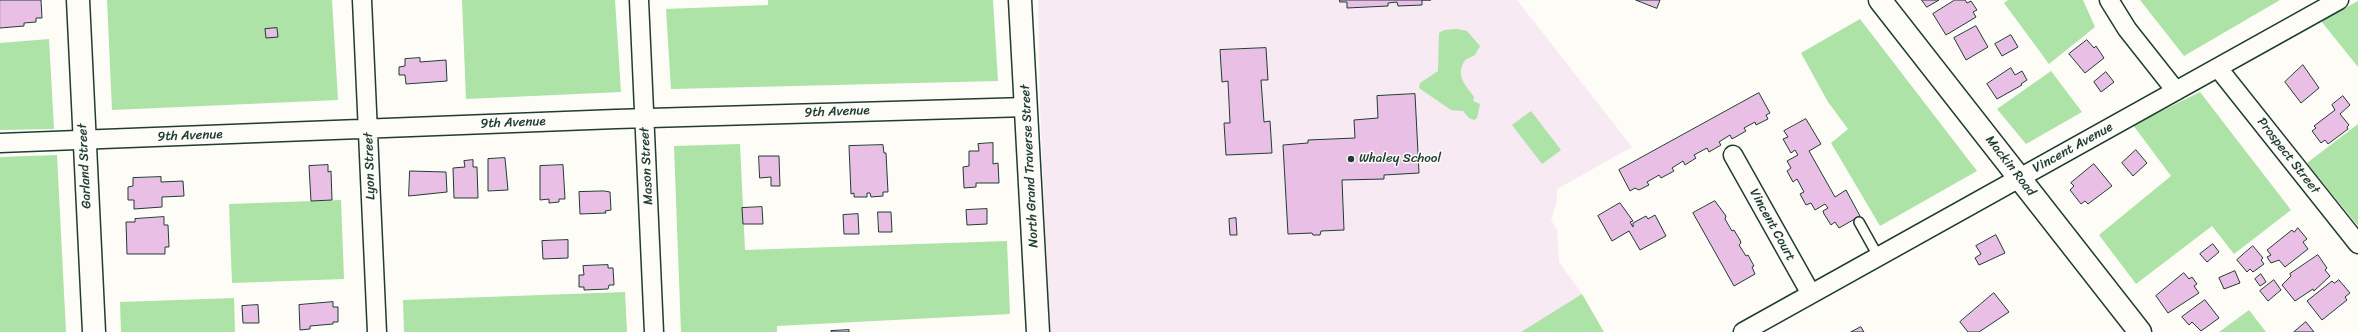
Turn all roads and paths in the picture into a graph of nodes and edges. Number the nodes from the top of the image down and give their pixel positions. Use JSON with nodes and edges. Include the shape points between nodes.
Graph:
{"nodes":[{"id":1,"x":78,"y":0,"type":"edge"},
{"id":2,"x":362,"y":0,"type":"edge"},
{"id":3,"x":639,"y":0,"type":"edge"},
{"id":4,"x":1020,"y":0,"type":"edge"},
{"id":5,"x":1880,"y":0,"type":"edge"},
{"id":6,"x":2109,"y":0,"type":"edge"},
{"id":7,"x":2339,"y":0,"type":"edge"},
{"id":8,"x":2218,"y":68,"type":"junction"},
{"id":9,"x":2176,"y":91,"type":"junction"},
{"id":10,"x":1027,"y":107,"type":"junction"},
{"id":11,"x":645,"y":118,"type":"junction"},
{"id":12,"x":368,"y":128,"type":"junction"},
{"id":13,"x":84,"y":140,"type":"junction"},
{"id":14,"x":0,"y":144,"type":"edge"},
{"id":15,"x":1733,"y":155,"type":"dead end"},
{"id":16,"x":2019,"y":178,"type":"junction"},
{"id":17,"x":1859,"y":222,"type":"dead end"},
{"id":18,"x":2358,"y":244,"type":"edge"},
{"id":19,"x":1878,"y":256,"type":"junction"},
{"id":20,"x":1811,"y":294,"type":"junction"},
{"id":21,"x":94,"y":332,"type":"edge"},
{"id":22,"x":377,"y":332,"type":"edge"},
{"id":23,"x":654,"y":332,"type":"edge"},
{"id":24,"x":1038,"y":332,"type":"edge"},
{"id":25,"x":1743,"y":332,"type":"edge"},
{"id":26,"x":2140,"y":332,"type":"edge"}],
"edges":[{"from":1,"to":13,"type":"street","name":"Garland Street"},
{"from":2,"to":12,"type":"street","name":"Lyon Street"},
{"from":3,"to":11,"type":"street","name":"Mason Street"},
{"from":4,"to":10,"type":"street","name":"North Grand Traverse Street"},
{"from":5,"to":16,"type":"street","name":"Mackin Road"},
{"from":6,"to":9,"type":"street","via":[[2127,29]]},
{"from":7,"to":8,"type":"street","name":"Vincent Avenue"},
{"from":8,"to":9,"type":"street","name":"Vincent Avenue"},
{"from":8,"to":18,"type":"street","name":"Prospect Street"},
{"from":9,"to":16,"type":"street","name":"Vincent Avenue"},
{"from":10,"to":11,"type":"street","name":"9th Avenue"},
{"from":10,"to":24,"type":"street","name":"North Grand Traverse Street"},
{"from":11,"to":12,"type":"street","name":"9th Avenue"},
{"from":11,"to":23,"type":"street","name":"Mason Street"},
{"from":12,"to":13,"type":"street","name":"9th Avenue"},
{"from":12,"to":22,"type":"street","name":"Lyon Street"},
{"from":13,"to":14,"type":"street","name":"9th Avenue"},
{"from":13,"to":21,"type":"street","name":"Garland Street"},
{"from":15,"to":20,"type":"street","name":"Vincent Court"},
{"from":16,"to":19,"type":"street","name":"Vincent Avenue"},
{"from":16,"to":26,"type":"street","name":"Mackin Road"},
{"from":17,"to":19,"type":"lane"},
{"from":19,"to":20,"type":"street","name":"Vincent Avenue"},
{"from":20,"to":25,"type":"street","name":"Vincent Avenue"}]}
